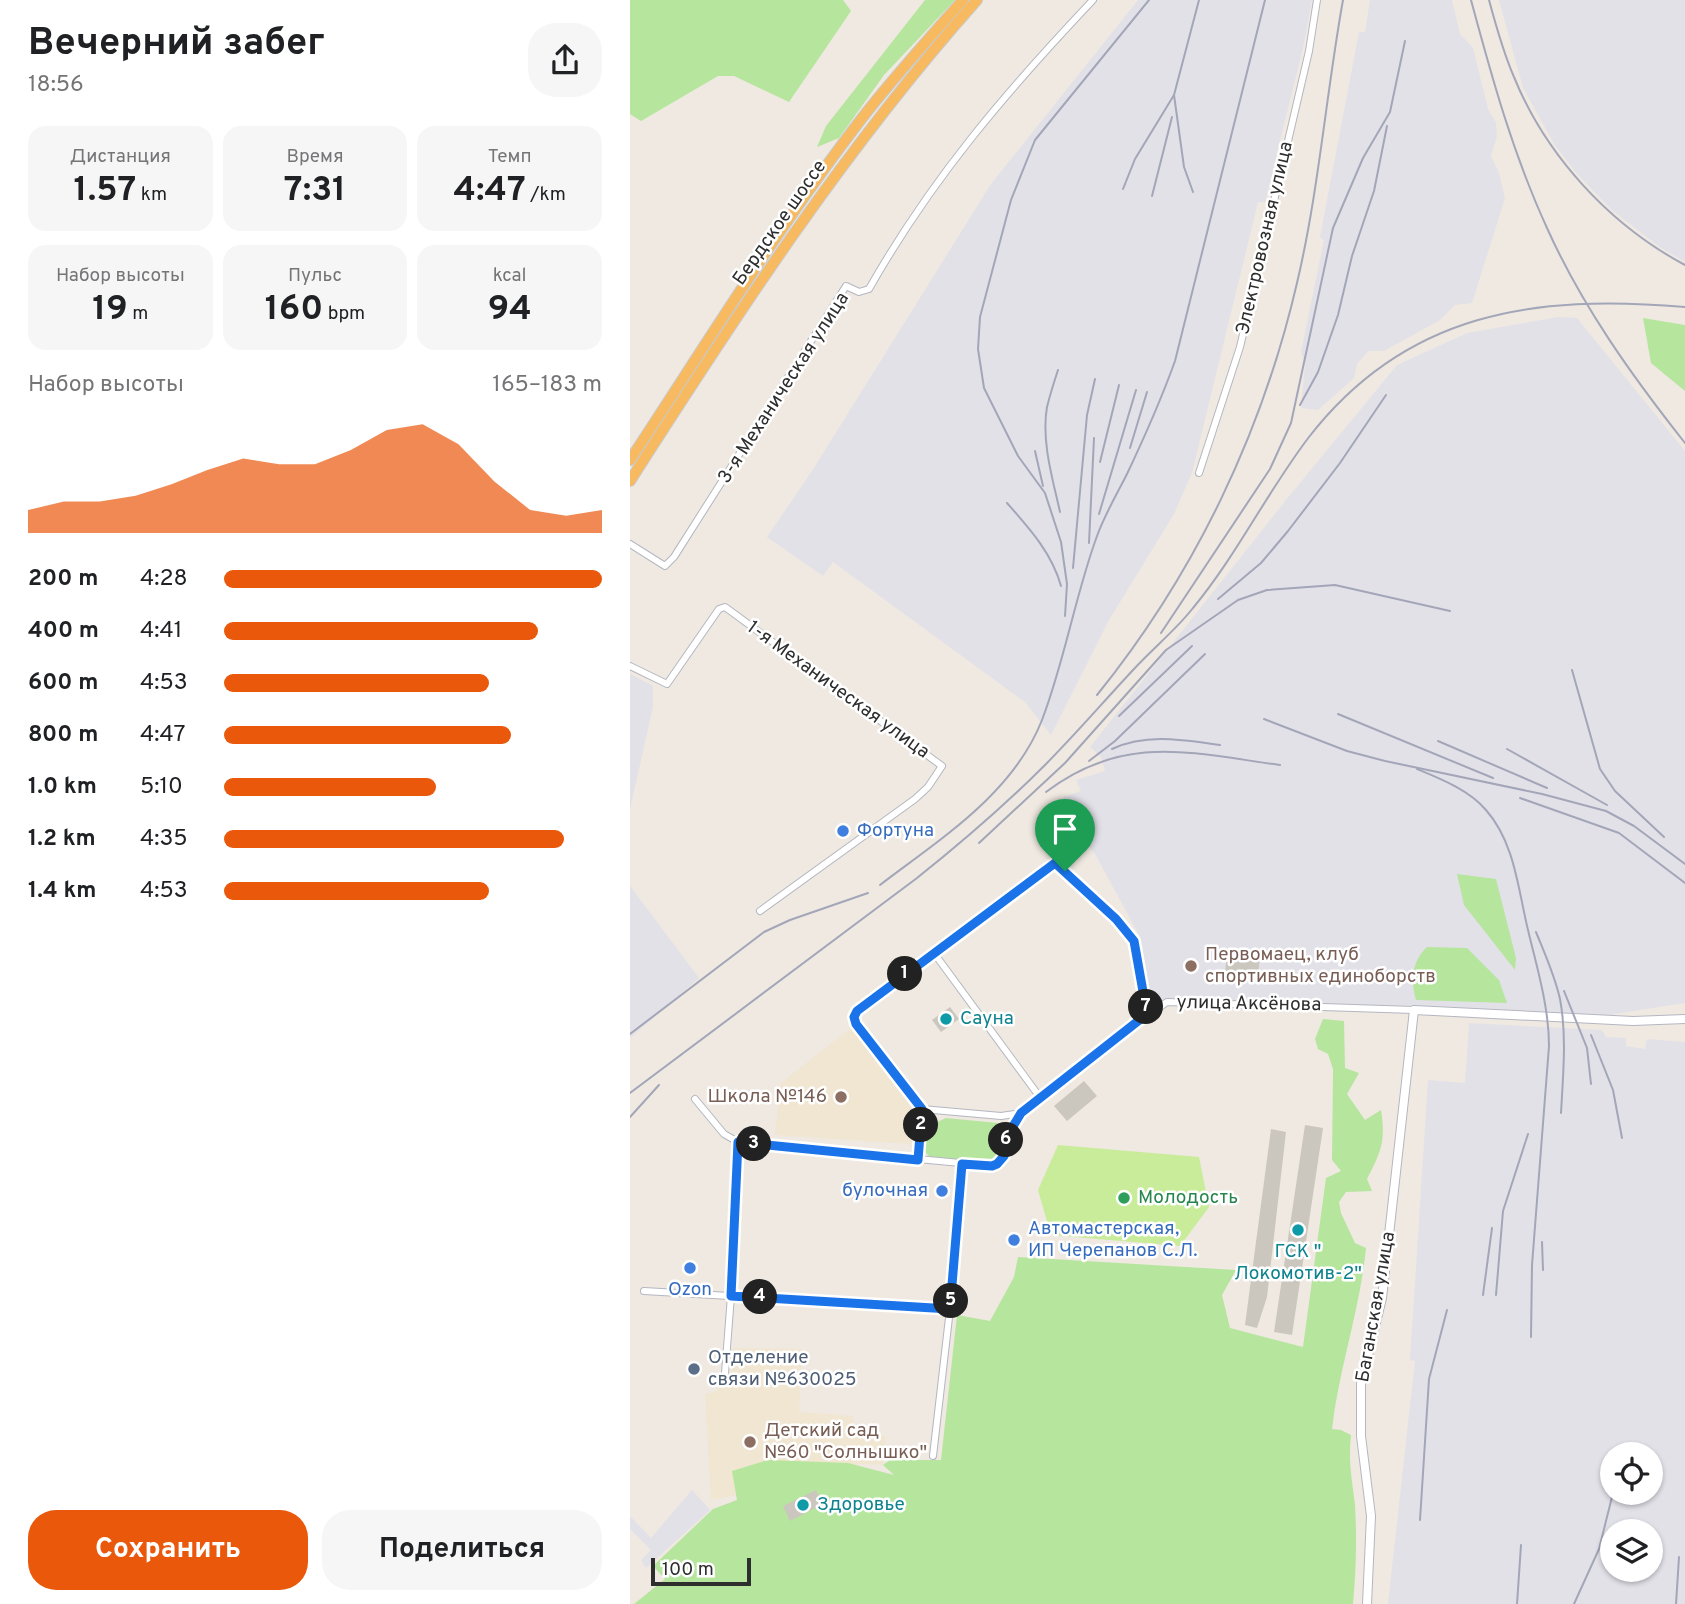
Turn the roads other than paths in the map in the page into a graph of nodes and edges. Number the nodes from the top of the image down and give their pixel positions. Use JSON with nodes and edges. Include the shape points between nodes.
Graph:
{"nodes":[{"id":1,"x":963,"y":0,"type":"edge"},
{"id":2,"x":977,"y":0,"type":"edge"},
{"id":3,"x":1093,"y":0,"type":"edge"},
{"id":4,"x":1317,"y":0,"type":"edge"},
{"id":5,"x":630,"y":460,"type":"edge"},
{"id":6,"x":1199,"y":473,"type":"dead end"},
{"id":7,"x":630,"y":481,"type":"edge"},
{"id":8,"x":630,"y":544,"type":"edge"},
{"id":9,"x":630,"y":666,"type":"edge"},
{"id":10,"x":760,"y":911,"type":"dead end"},
{"id":11,"x":934,"y":953,"type":"junction"},
{"id":12,"x":1414,"y":1010,"type":"junction"},
{"id":13,"x":1147,"y":1014,"type":"junction"},
{"id":14,"x":1685,"y":1019,"type":"edge"},
{"id":15,"x":1039,"y":1097,"type":"junction"},
{"id":16,"x":695,"y":1099,"type":"dead end"},
{"id":17,"x":922,"y":1109,"type":"junction"},
{"id":18,"x":1021,"y":1113,"type":"junction"},
{"id":19,"x":738,"y":1142,"type":"junction"},
{"id":20,"x":918,"y":1160,"type":"junction"},
{"id":21,"x":962,"y":1164,"type":"junction"},
{"id":22,"x":644,"y":1291,"type":"dead end"},
{"id":23,"x":731,"y":1296,"type":"junction"},
{"id":24,"x":950,"y":1309,"type":"junction"},
{"id":25,"x":724,"y":1373,"type":"dead end"},
{"id":26,"x":933,"y":1456,"type":"dead end"},
{"id":27,"x":1367,"y":1604,"type":"edge"}],
"edges":[{"from":1,"to":5,"type":"highway","name":"Бердское шоссе","via":[[827,166]]},
{"from":2,"to":7,"type":"highway","name":"Бердское шоссе","via":[[877,119],[790,237]]},
{"from":3,"to":8,"type":"street","name":"3-я Механическая улица","via":[[1016,82],[935,183],[869,289],[859,292],[846,286],[674,557],[665,566]]},
{"from":4,"to":6,"type":"street","name":"Электровозная улица","via":[[1240,348]]},
{"from":9,"to":10,"type":"street","name":"1-я Механическая улица","via":[[667,684],[719,609],[725,607],[942,766],[915,799]]},
{"from":11,"to":13,"type":"street","via":[[1055,863],[1134,941]]},
{"from":11,"to":15,"type":"street"},
{"from":11,"to":17,"type":"street","via":[[854,1017]]},
{"from":12,"to":13,"type":"street","name":"улица Аксёнова","via":[[1167,1002]]},
{"from":12,"to":14,"type":"street","name":"улица Аксёнова","via":[[1633,1021]]},
{"from":12,"to":27,"type":"street","name":"Баганская улица","via":[[1385,1277],[1361,1384],[1361,1436],[1371,1516]]},
{"from":13,"to":15,"type":"street","name":"улица Аксёнова"},
{"from":15,"to":18,"type":"street","name":"улица Аксёнова"},
{"from":16,"to":19,"type":"street","via":[[724,1134]]},
{"from":17,"to":18,"type":"street","via":[[1001,1116]]},
{"from":17,"to":20,"type":"street"},
{"from":18,"to":21,"type":"street","name":"улица Аксёнова","via":[[997,1164]]},
{"from":19,"to":20,"type":"street","name":"улица Аксёнова"},
{"from":19,"to":23,"type":"street"},
{"from":20,"to":21,"type":"street","name":"улица Аксёнова"},
{"from":21,"to":24,"type":"street"},
{"from":22,"to":23,"type":"street"},
{"from":23,"to":24,"type":"street"},
{"from":23,"to":25,"type":"street"},
{"from":24,"to":26,"type":"street"}]}
